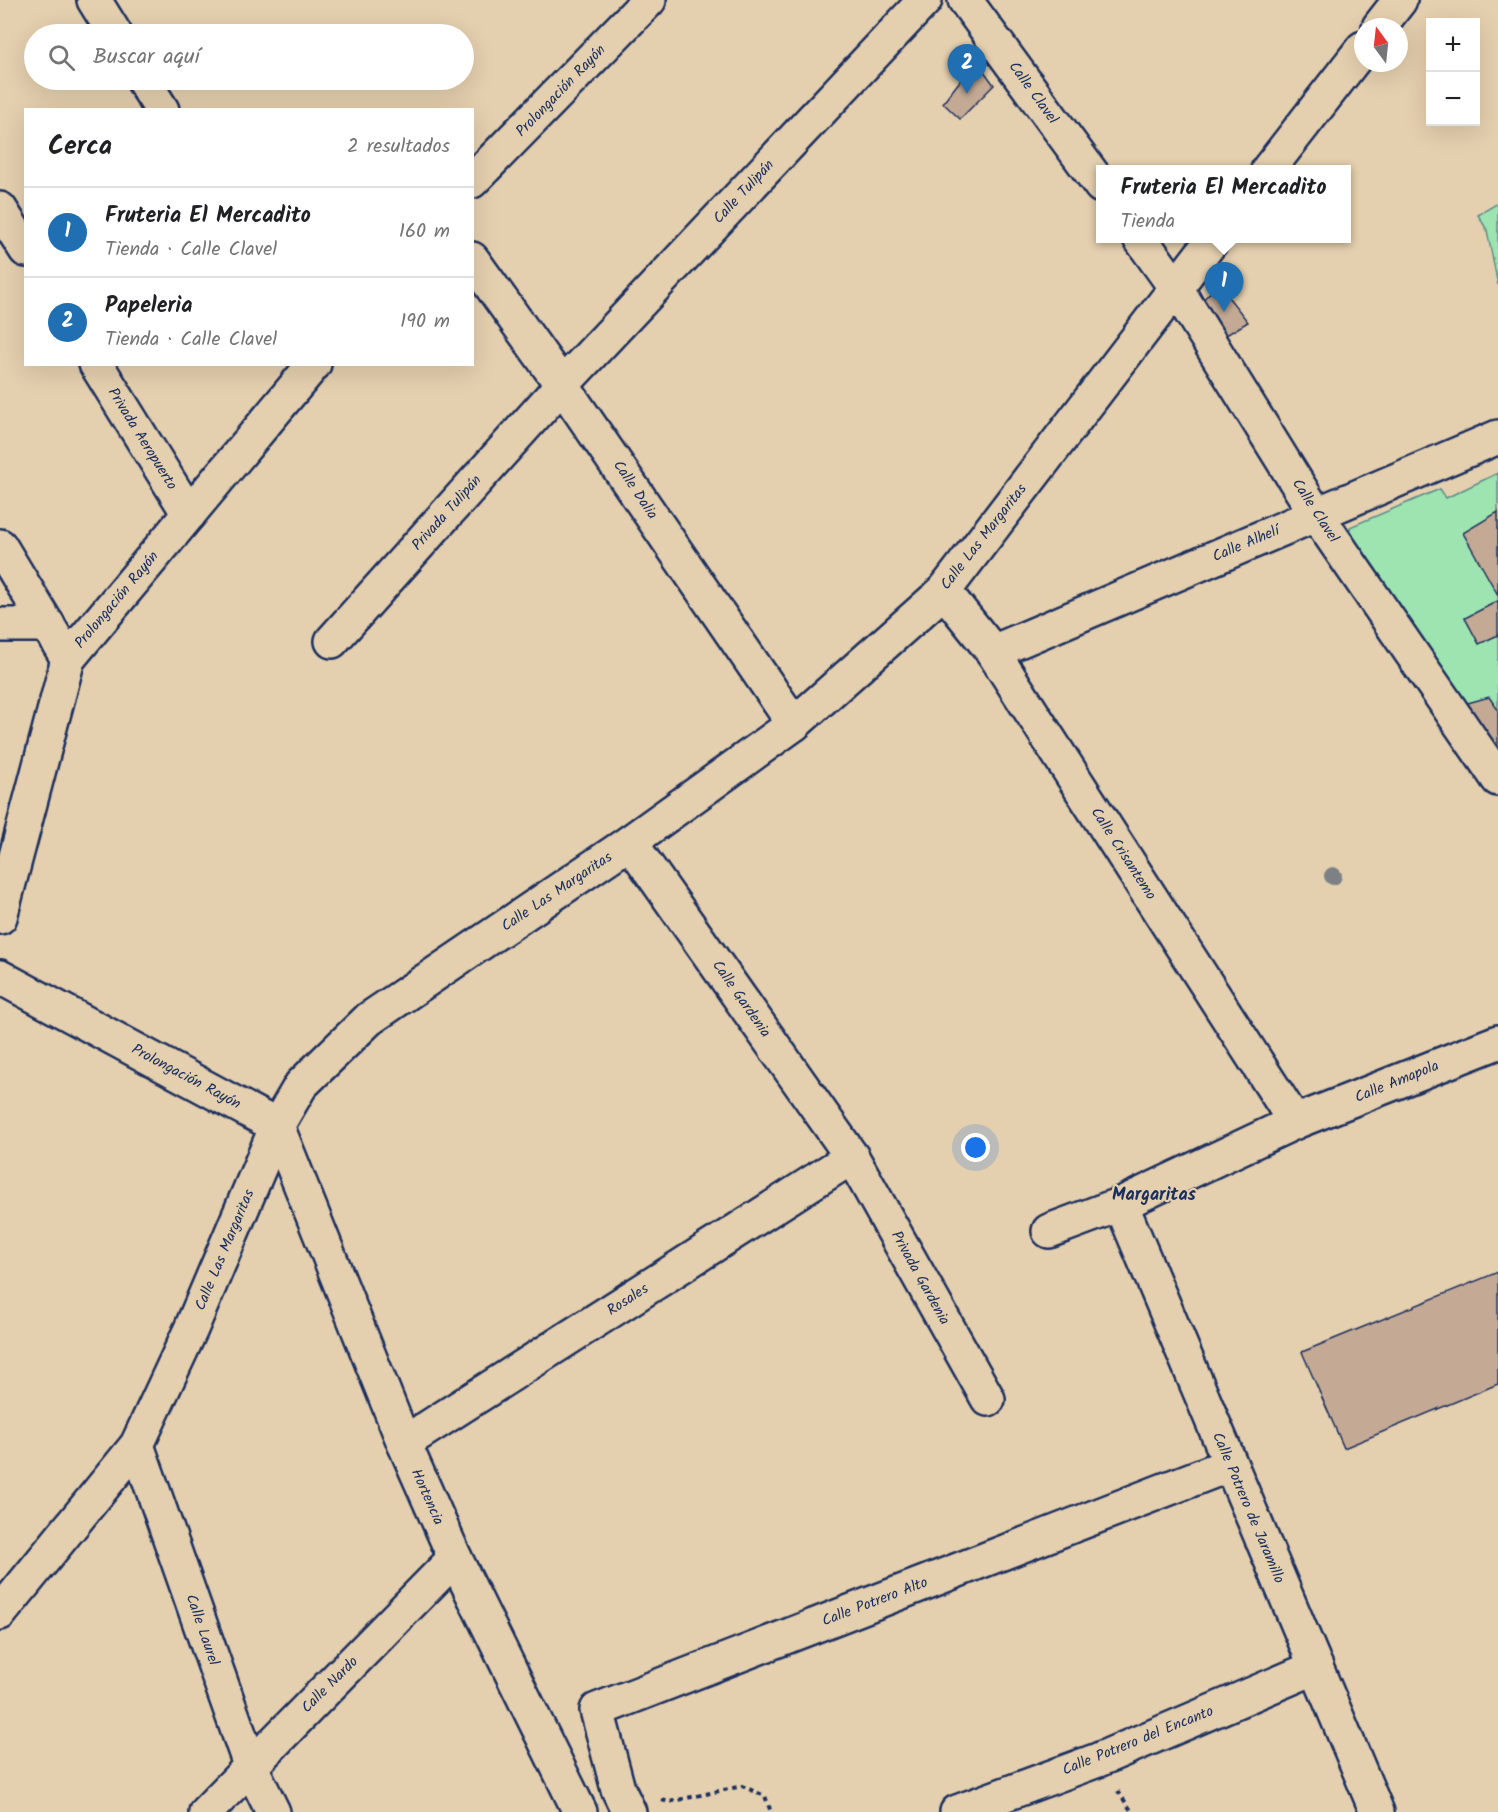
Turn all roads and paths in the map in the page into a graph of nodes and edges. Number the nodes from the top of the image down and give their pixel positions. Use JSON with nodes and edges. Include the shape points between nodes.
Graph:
{"nodes":[{"id":1,"x":94,"y":0,"type":"edge"},
{"id":2,"x":649,"y":0,"type":"edge"},
{"id":3,"x":925,"y":0,"type":"edge"},
{"id":4,"x":965,"y":0,"type":"edge"},
{"id":5,"x":1400,"y":0,"type":"edge"},
{"id":6,"x":1386,"y":18,"type":"edge"},
{"id":7,"x":110,"y":24,"type":"edge"},
{"id":8,"x":1354,"y":60,"type":"edge"},
{"id":9,"x":149,"y":90,"type":"edge"},
{"id":10,"x":161,"y":108,"type":"edge"},
{"id":11,"x":1272,"y":165,"type":"edge"},
{"id":12,"x":474,"y":179,"type":"edge"},
{"id":13,"x":1096,"y":179,"type":"edge"},
{"id":14,"x":0,"y":209,"type":"edge"},
{"id":15,"x":1144,"y":243,"type":"edge"},
{"id":16,"x":1210,"y":243,"type":"edge"},
{"id":17,"x":24,"y":247,"type":"edge"},
{"id":18,"x":474,"y":262,"type":"edge"},
{"id":19,"x":1176,"y":288,"type":"junction"},
{"id":20,"x":97,"y":366,"type":"edge"},
{"id":21,"x":312,"y":366,"type":"edge"},
{"id":22,"x":562,"y":385,"type":"junction"},
{"id":23,"x":1498,"y":437,"type":"edge"},
{"id":24,"x":189,"y":514,"type":"junction"},
{"id":25,"x":1316,"y":514,"type":"junction"},
{"id":26,"x":0,"y":546,"type":"edge"},
{"id":27,"x":944,"y":591,"type":"junction"},
{"id":28,"x":48,"y":625,"type":"junction"},
{"id":29,"x":0,"y":626,"type":"edge"},
{"id":30,"x":332,"y":641,"type":"dead end"},
{"id":31,"x":993,"y":652,"type":"junction"},
{"id":32,"x":68,"y":659,"type":"junction"},
{"id":33,"x":794,"y":724,"type":"junction"},
{"id":34,"x":1498,"y":779,"type":"edge"},
{"id":35,"x":630,"y":842,"type":"junction"},
{"id":36,"x":0,"y":917,"type":"edge"},
{"id":37,"x":0,"y":977,"type":"edge"},
{"id":38,"x":1498,"y":1042,"type":"edge"},
{"id":39,"x":1295,"y":1122,"type":"junction"},
{"id":40,"x":277,"y":1126,"type":"junction"},
{"id":41,"x":852,"y":1157,"type":"junction"},
{"id":42,"x":1120,"y":1204,"type":"junction"},
{"id":43,"x":1049,"y":1231,"type":"dead end"},
{"id":44,"x":988,"y":1399,"type":"dead end"},
{"id":45,"x":404,"y":1443,"type":"junction"},
{"id":46,"x":137,"y":1445,"type":"junction"},
{"id":47,"x":1229,"y":1465,"type":"junction"},
{"id":48,"x":455,"y":1558,"type":"junction"},
{"id":49,"x":0,"y":1613,"type":"edge"},
{"id":50,"x":1316,"y":1667,"type":"junction"},
{"id":51,"x":250,"y":1765,"type":"junction"},
{"id":52,"x":623,"y":1801,"type":"edge"},
{"id":53,"x":577,"y":1802,"type":"edge"},
{"id":54,"x":206,"y":1812,"type":"edge"},
{"id":55,"x":273,"y":1812,"type":"edge"},
{"id":56,"x":771,"y":1812,"type":"edge"},
{"id":57,"x":957,"y":1812,"type":"edge"},
{"id":58,"x":1377,"y":1812,"type":"edge"}],
"edges":[{"from":1,"to":7,"type":"street"},
{"from":2,"to":12,"type":"street","name":"Prolongación Rayón"},
{"from":3,"to":22,"type":"street","name":"Calle Tulipán"},
{"from":4,"to":13,"type":"street","name":"Calle Clavel"},
{"from":5,"to":6,"type":"street"},
{"from":8,"to":11,"type":"street"},
{"from":9,"to":10,"type":"street"},
{"from":14,"to":17,"type":"street"},
{"from":15,"to":19,"type":"street","name":"Calle Clavel"},
{"from":16,"to":19,"type":"street","name":"Calle Las Margaritas"},
{"from":18,"to":22,"type":"street","name":"Calle Dalia"},
{"from":19,"to":25,"type":"street","name":"Calle Clavel"},
{"from":19,"to":27,"type":"street","name":"Calle Las Margaritas"},
{"from":20,"to":24,"type":"street","name":"Privada Aeropuerto"},
{"from":21,"to":24,"type":"street","name":"Prolongación Rayón"},
{"from":22,"to":30,"type":"street","name":"Privada Tulipán"},
{"from":22,"to":33,"type":"street","name":"Calle Dalia"},
{"from":23,"to":25,"type":"street","name":"Calle Alhelí"},
{"from":24,"to":32,"type":"street","name":"Prolongación Rayón"},
{"from":25,"to":31,"type":"street","name":"Calle Alhelí"},
{"from":25,"to":34,"type":"street","name":"Calle Clavel"},
{"from":26,"to":28,"type":"street"},
{"from":27,"to":31,"type":"street","name":"Calle Crisantemo"},
{"from":27,"to":33,"type":"street","name":"Calle Las Margaritas"},
{"from":28,"to":29,"type":"street"},
{"from":28,"to":32,"type":"street"},
{"from":31,"to":39,"type":"street","name":"Calle Crisantemo"},
{"from":32,"to":36,"type":"street","name":"Prolongación Rayón"},
{"from":33,"to":35,"type":"street","name":"Calle Las Margaritas"},
{"from":35,"to":40,"type":"street","name":"Calle Las Margaritas","via":[[369,1019],[301,1085]]},
{"from":35,"to":41,"type":"street","name":"Calle Gardenia"},
{"from":37,"to":40,"type":"street","name":"Prolongación Rayón"},
{"from":38,"to":39,"type":"street","name":"Calle Amapola"},
{"from":39,"to":42,"type":"street","name":"Calle Amapola"},
{"from":40,"to":45,"type":"street","name":"Hortencia"},
{"from":40,"to":46,"type":"street","name":"Calle Las Margaritas","via":[[192,1329]]},
{"from":41,"to":44,"type":"street","name":"Privada Gardenia"},
{"from":41,"to":45,"type":"street","name":"Rosales"},
{"from":42,"to":43,"type":"street","name":"Calle Amapola"},
{"from":42,"to":47,"type":"street","name":"Calle Potrero de Jaramillo"},
{"from":45,"to":48,"type":"street","name":"Hortencia"},
{"from":46,"to":49,"type":"street","name":"Calle Las Margaritas"},
{"from":46,"to":51,"type":"street","name":"Calle Laurel"},
{"from":47,"to":50,"type":"street","name":"Calle Potrero de Jaramillo"},
{"from":47,"to":52,"type":"street","name":"Calle Potrero Alto","via":[[597,1710]]},
{"from":48,"to":51,"type":"street","name":"Calle Nardo"},
{"from":48,"to":53,"type":"street","name":"Hortencia"},
{"from":50,"to":57,"type":"street","name":"Calle Potrero del Encanto","via":[[1098,1760]]},
{"from":50,"to":58,"type":"street","name":"Calle Potrero de Jaramillo"},
{"from":51,"to":54,"type":"street","name":"Calle Nardo"},
{"from":51,"to":55,"type":"street","name":"Calle Laurel"},
{"from":52,"to":53,"type":"street","name":"Hortencia"},
{"from":52,"to":56,"type":"path","via":[[669,1802],[742,1786],[765,1797]]}]}
